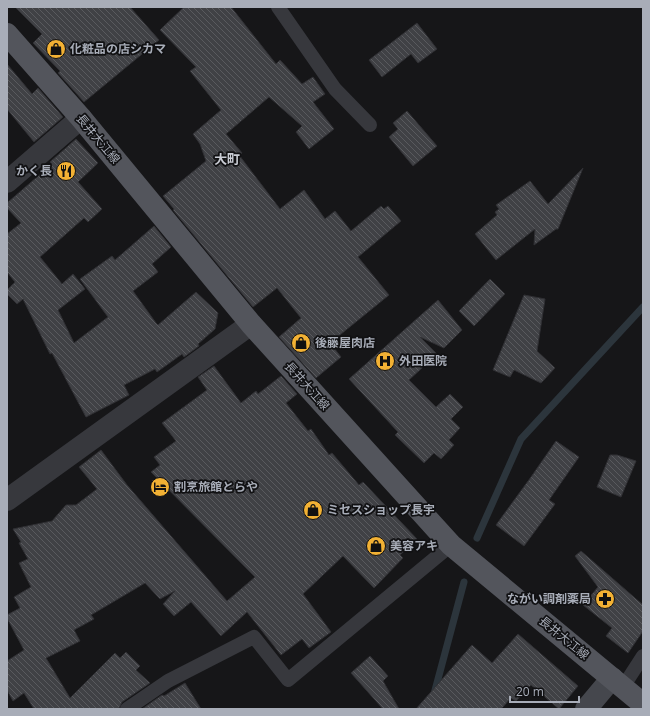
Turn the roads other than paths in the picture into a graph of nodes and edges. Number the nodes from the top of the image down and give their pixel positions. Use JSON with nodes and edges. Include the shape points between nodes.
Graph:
{"nodes":[{"id":1,"x":278,"y":7,"type":"edge"},
{"id":2,"x":7,"y":34,"type":"edge"},
{"id":3,"x":81,"y":118,"type":"junction"},
{"id":4,"x":370,"y":125,"type":"dead end"},
{"id":5,"x":7,"y":182,"type":"edge"},
{"id":6,"x":251,"y":324,"type":"junction"},
{"id":7,"x":7,"y":500,"type":"edge"},
{"id":8,"x":451,"y":545,"type":"junction"},
{"id":9,"x":643,"y":656,"type":"edge"},
{"id":10,"x":617,"y":682,"type":"junction"},
{"id":11,"x":643,"y":704,"type":"edge"},
{"id":12,"x":127,"y":709,"type":"edge"},
{"id":13,"x":586,"y":709,"type":"edge"}],
"edges":[{"from":1,"to":4,"type":"lane","via":[[335,89]]},
{"from":2,"to":3,"type":"main road","name":"長井大江線"},
{"from":3,"to":5,"type":"street"},
{"from":3,"to":6,"type":"main road","name":"長井大江線"},
{"from":6,"to":7,"type":"street"},
{"from":6,"to":8,"type":"main road","name":"長井大江線"},
{"from":8,"to":10,"type":"main road","name":"長井大江線"},
{"from":8,"to":12,"type":"lane","via":[[288,680],[254,637],[168,681]]},
{"from":9,"to":10,"type":"lane"},
{"from":10,"to":11,"type":"main road","name":"長井大江線"},
{"from":10,"to":13,"type":"street"}]}
